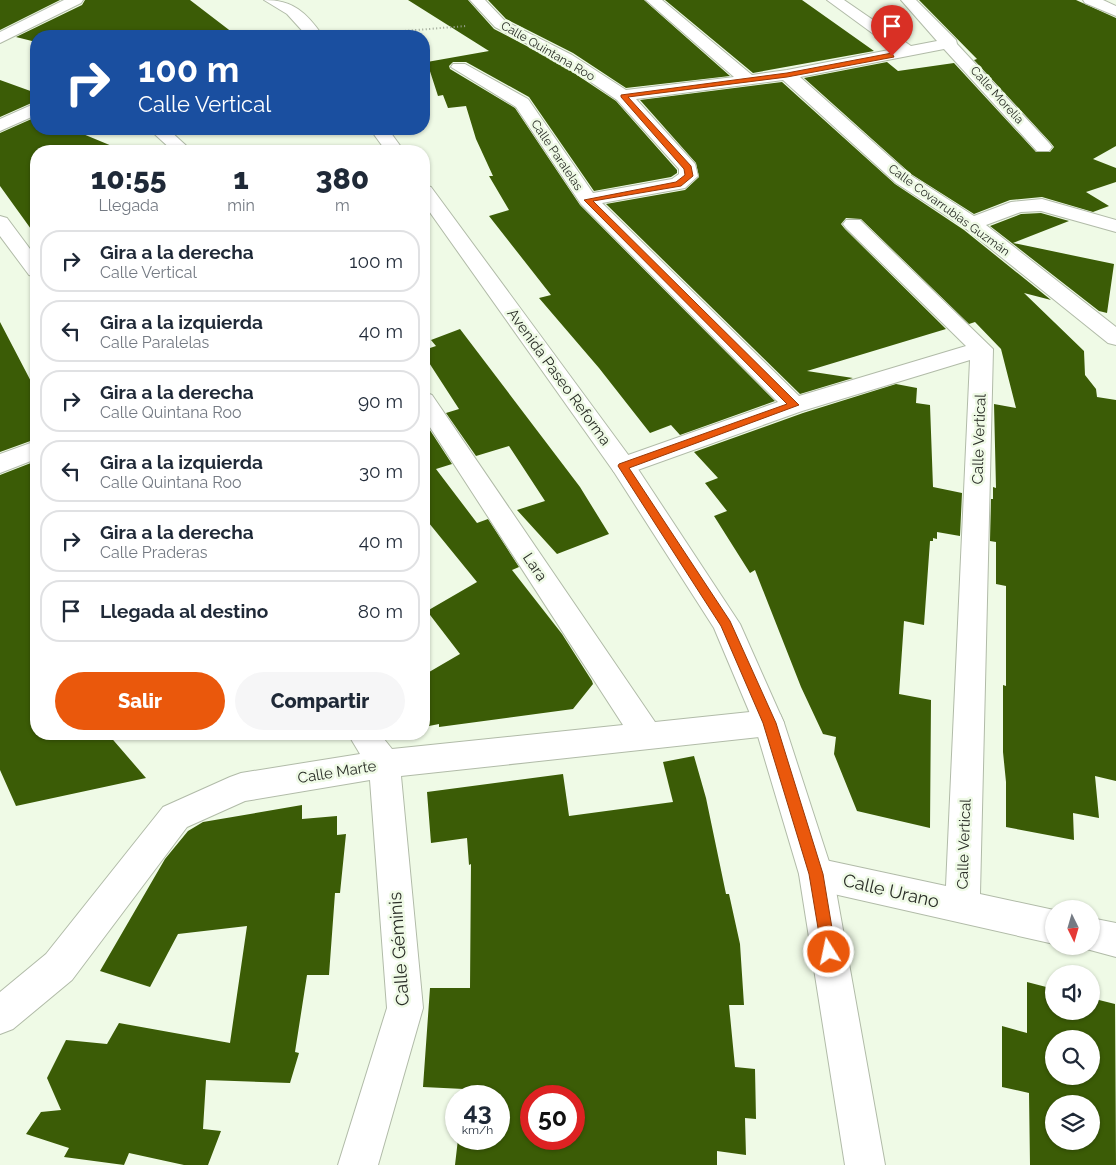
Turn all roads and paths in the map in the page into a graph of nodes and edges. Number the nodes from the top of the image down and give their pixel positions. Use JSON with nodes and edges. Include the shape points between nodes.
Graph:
{"nodes":[{"id":1,"x":76,"y":0,"type":"edge"},
{"id":2,"x":271,"y":0,"type":"edge"},
{"id":3,"x":477,"y":0,"type":"edge"},
{"id":4,"x":653,"y":0,"type":"edge"},
{"id":5,"x":834,"y":0,"type":"edge"},
{"id":6,"x":908,"y":0,"type":"edge"},
{"id":7,"x":1090,"y":0,"type":"edge"},
{"id":8,"x":1116,"y":12,"type":"edge"},
{"id":9,"x":502,"y":16,"type":"junction"},
{"id":10,"x":309,"y":30,"type":"edge"},
{"id":11,"x":384,"y":30,"type":"edge"},
{"id":12,"x":0,"y":38,"type":"edge"},
{"id":13,"x":950,"y":43,"type":"junction"},
{"id":14,"x":909,"y":52,"type":"junction"},
{"id":15,"x":459,"y":67,"type":"dead end"},
{"id":16,"x":787,"y":75,"type":"junction"},
{"id":17,"x":748,"y":80,"type":"junction"},
{"id":18,"x":623,"y":96,"type":"junction"},
{"id":19,"x":30,"y":111,"type":"edge"},
{"id":20,"x":0,"y":126,"type":"edge"},
{"id":21,"x":165,"y":135,"type":"edge"},
{"id":22,"x":176,"y":145,"type":"edge"},
{"id":23,"x":1043,"y":147,"type":"dead end"},
{"id":24,"x":430,"y":199,"type":"edge"},
{"id":25,"x":588,"y":200,"type":"junction"},
{"id":26,"x":0,"y":222,"type":"edge"},
{"id":27,"x":853,"y":224,"type":"dead end"},
{"id":28,"x":972,"y":224,"type":"junction"},
{"id":29,"x":1116,"y":226,"type":"edge"},
{"id":30,"x":30,"y":263,"type":"edge"},
{"id":31,"x":1116,"y":338,"type":"edge"},
{"id":32,"x":982,"y":349,"type":"junction"},
{"id":33,"x":794,"y":405,"type":"junction"},
{"id":34,"x":430,"y":409,"type":"edge"},
{"id":35,"x":30,"y":452,"type":"edge"},
{"id":36,"x":0,"y":464,"type":"edge"},
{"id":37,"x":623,"y":466,"type":"junction"},
{"id":38,"x":769,"y":723,"type":"junction"},
{"id":39,"x":646,"y":734,"type":"junction"},
{"id":40,"x":367,"y":740,"type":"edge"},
{"id":41,"x":384,"y":764,"type":"junction"},
{"id":42,"x":816,"y":874,"type":"junction"},
{"id":43,"x":962,"y":907,"type":"junction"},
{"id":44,"x":1045,"y":925,"type":"edge"},
{"id":45,"x":1100,"y":937,"type":"edge"},
{"id":46,"x":1116,"y":940,"type":"edge"},
{"id":47,"x":0,"y":1016,"type":"edge"},
{"id":48,"x":358,"y":1165,"type":"edge"},
{"id":49,"x":865,"y":1165,"type":"edge"}],
"edges":[{"from":1,"to":12,"type":"street"},
{"from":2,"to":10,"type":"street","via":[[292,11]]},
{"from":3,"to":9,"type":"street","name":"Calle Quintana Roo"},
{"from":4,"to":17,"type":"street"},
{"from":5,"to":14,"type":"street"},
{"from":6,"to":13,"type":"street","name":"Calle Morelia"},
{"from":7,"to":8,"type":"street"},
{"from":9,"to":11,"type":"path"},
{"from":9,"to":18,"type":"street","name":"Calle Quintana Roo"},
{"from":13,"to":14,"type":"street"},
{"from":13,"to":23,"type":"street","name":"Calle Morelia"},
{"from":14,"to":16,"type":"street"},
{"from":15,"to":25,"type":"street","name":"Calle Paralelas","via":[[522,103]]},
{"from":16,"to":17,"type":"street"},
{"from":16,"to":28,"type":"street","name":"Calle Covarrubias Guzmán","via":[[903,179]]},
{"from":17,"to":18,"type":"street"},
{"from":18,"to":25,"type":"street","name":"Calle Quintana Roo","via":[[688,168],[689,176],[678,184]]},
{"from":19,"to":20,"type":"street"},
{"from":21,"to":22,"type":"street"},
{"from":24,"to":37,"type":"street","name":"Avenida Paseo Reforma"},
{"from":25,"to":33,"type":"street","name":"Calle Paralelas"},
{"from":26,"to":30,"type":"street"},
{"from":27,"to":32,"type":"street"},
{"from":28,"to":29,"type":"street","via":[[1018,206],[1042,205]]},
{"from":28,"to":31,"type":"street","name":"Calle Covarrubias Guzmán"},
{"from":32,"to":33,"type":"street"},
{"from":32,"to":43,"type":"street","name":"Calle Vertical"},
{"from":33,"to":37,"type":"street"},
{"from":34,"to":39,"type":"street","name":"Lara"},
{"from":35,"to":36,"type":"street"},
{"from":37,"to":38,"type":"street","name":"Avenida Paseo Reforma","via":[[726,624]]},
{"from":38,"to":39,"type":"street","name":"Calle Marte"},
{"from":38,"to":42,"type":"street","name":"Avenida Paseo Reforma"},
{"from":39,"to":41,"type":"street","name":"Calle Marte"},
{"from":40,"to":41,"type":"street"},
{"from":41,"to":47,"type":"street","name":"Calle Marte","via":[[241,787],[175,817],[59,967]]},
{"from":41,"to":48,"type":"street","name":"Calle Géminis","via":[[405,1008]]},
{"from":42,"to":43,"type":"street","name":"Calle Urano"},
{"from":42,"to":49,"type":"street","name":"Avenida Paseo Reforma"},
{"from":43,"to":44,"type":"street","name":"Calle Urano"},
{"from":45,"to":46,"type":"street"}]}
